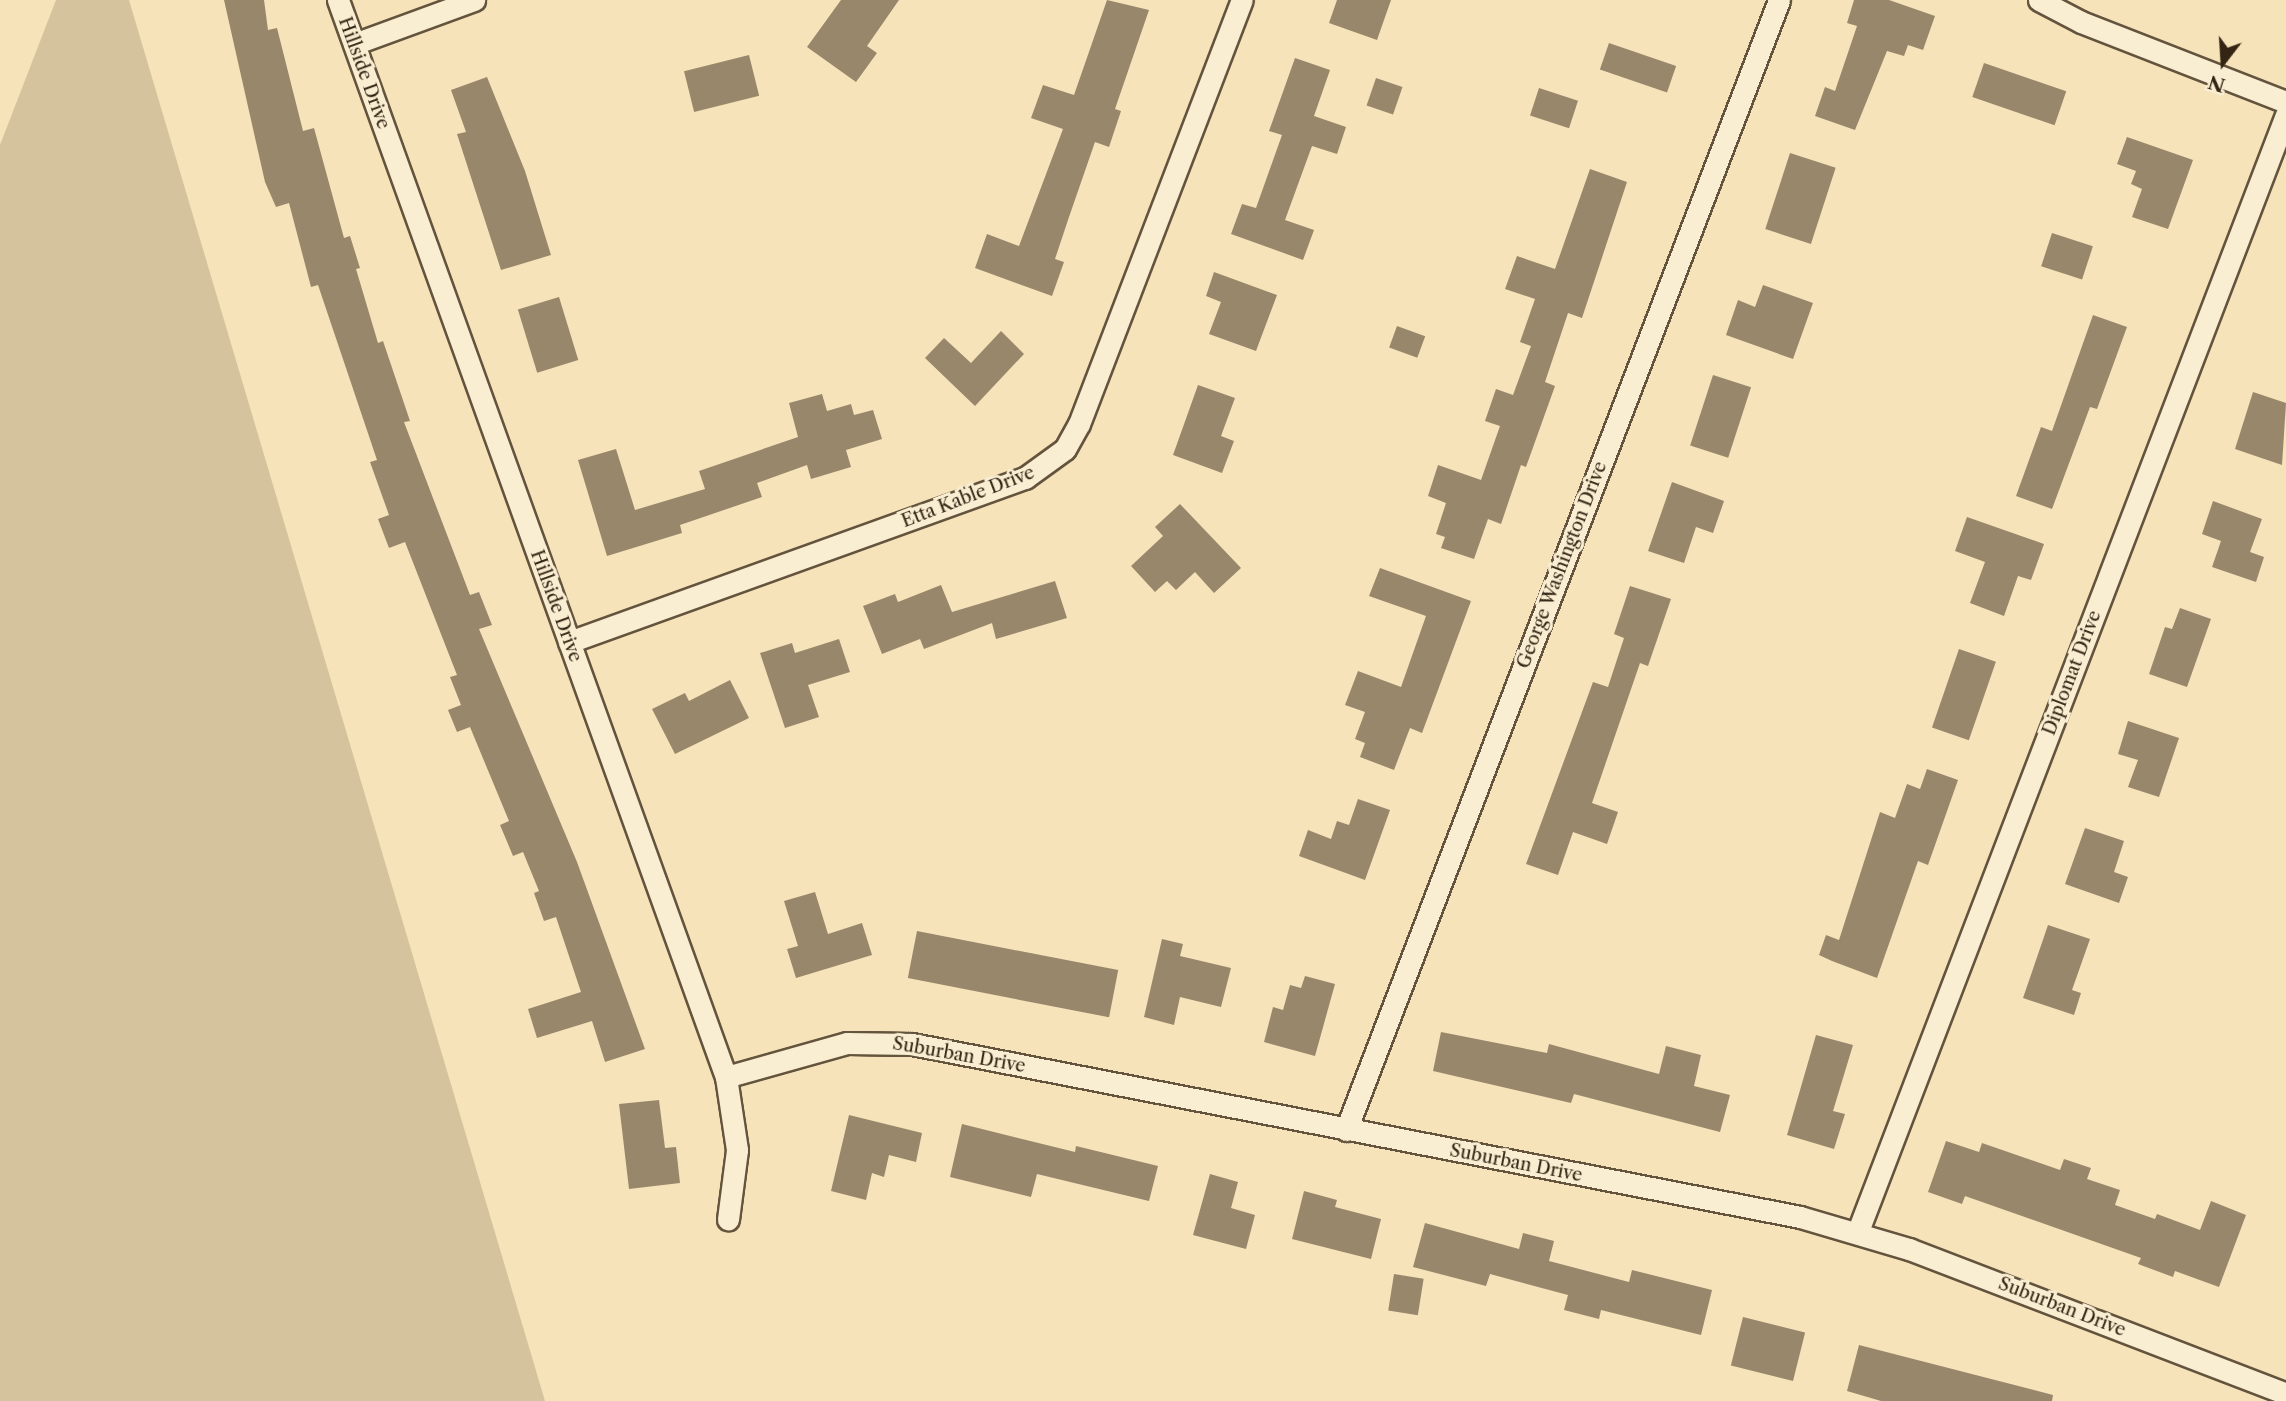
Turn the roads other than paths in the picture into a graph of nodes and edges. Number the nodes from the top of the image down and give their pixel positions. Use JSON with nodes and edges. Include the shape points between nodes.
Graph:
{"nodes":[{"id":1,"x":338,"y":0,"type":"edge"},
{"id":2,"x":474,"y":0,"type":"edge"},
{"id":3,"x":1242,"y":0,"type":"edge"},
{"id":4,"x":1779,"y":0,"type":"edge"},
{"id":5,"x":2039,"y":0,"type":"edge"},
{"id":6,"x":354,"y":44,"type":"junction"},
{"id":7,"x":2286,"y":102,"type":"edge"},
{"id":8,"x":2286,"y":115,"type":"edge"},
{"id":9,"x":569,"y":642,"type":"junction"},
{"id":10,"x":726,"y":1077,"type":"junction"},
{"id":11,"x":1346,"y":1130,"type":"junction"},
{"id":12,"x":728,"y":1219,"type":"dead end"},
{"id":13,"x":1857,"y":1231,"type":"junction"},
{"id":14,"x":2286,"y":1394,"type":"edge"}],
"edges":[{"from":1,"to":6,"type":"street","name":"Hillside Drive"},
{"from":2,"to":6,"type":"street"},
{"from":3,"to":9,"type":"street","name":"Etta Kable Drive","via":[[1079,424],[1065,449],[1025,478]]},
{"from":4,"to":11,"type":"street","name":"George Washington Drive"},
{"from":5,"to":7,"type":"street","via":[[2081,22]]},
{"from":6,"to":9,"type":"street","name":"Hillside Drive"},
{"from":8,"to":13,"type":"street","name":"Diplomat Drive"},
{"from":9,"to":10,"type":"street","name":"Hillside Drive"},
{"from":10,"to":11,"type":"street","name":"Suburban Drive","via":[[847,1043],[893,1042]]},
{"from":10,"to":12,"type":"street","name":"Hillside Drive","via":[[737,1150]]},
{"from":11,"to":13,"type":"street","name":"Suburban Drive"},
{"from":13,"to":14,"type":"street","name":"Suburban Drive"}]}
